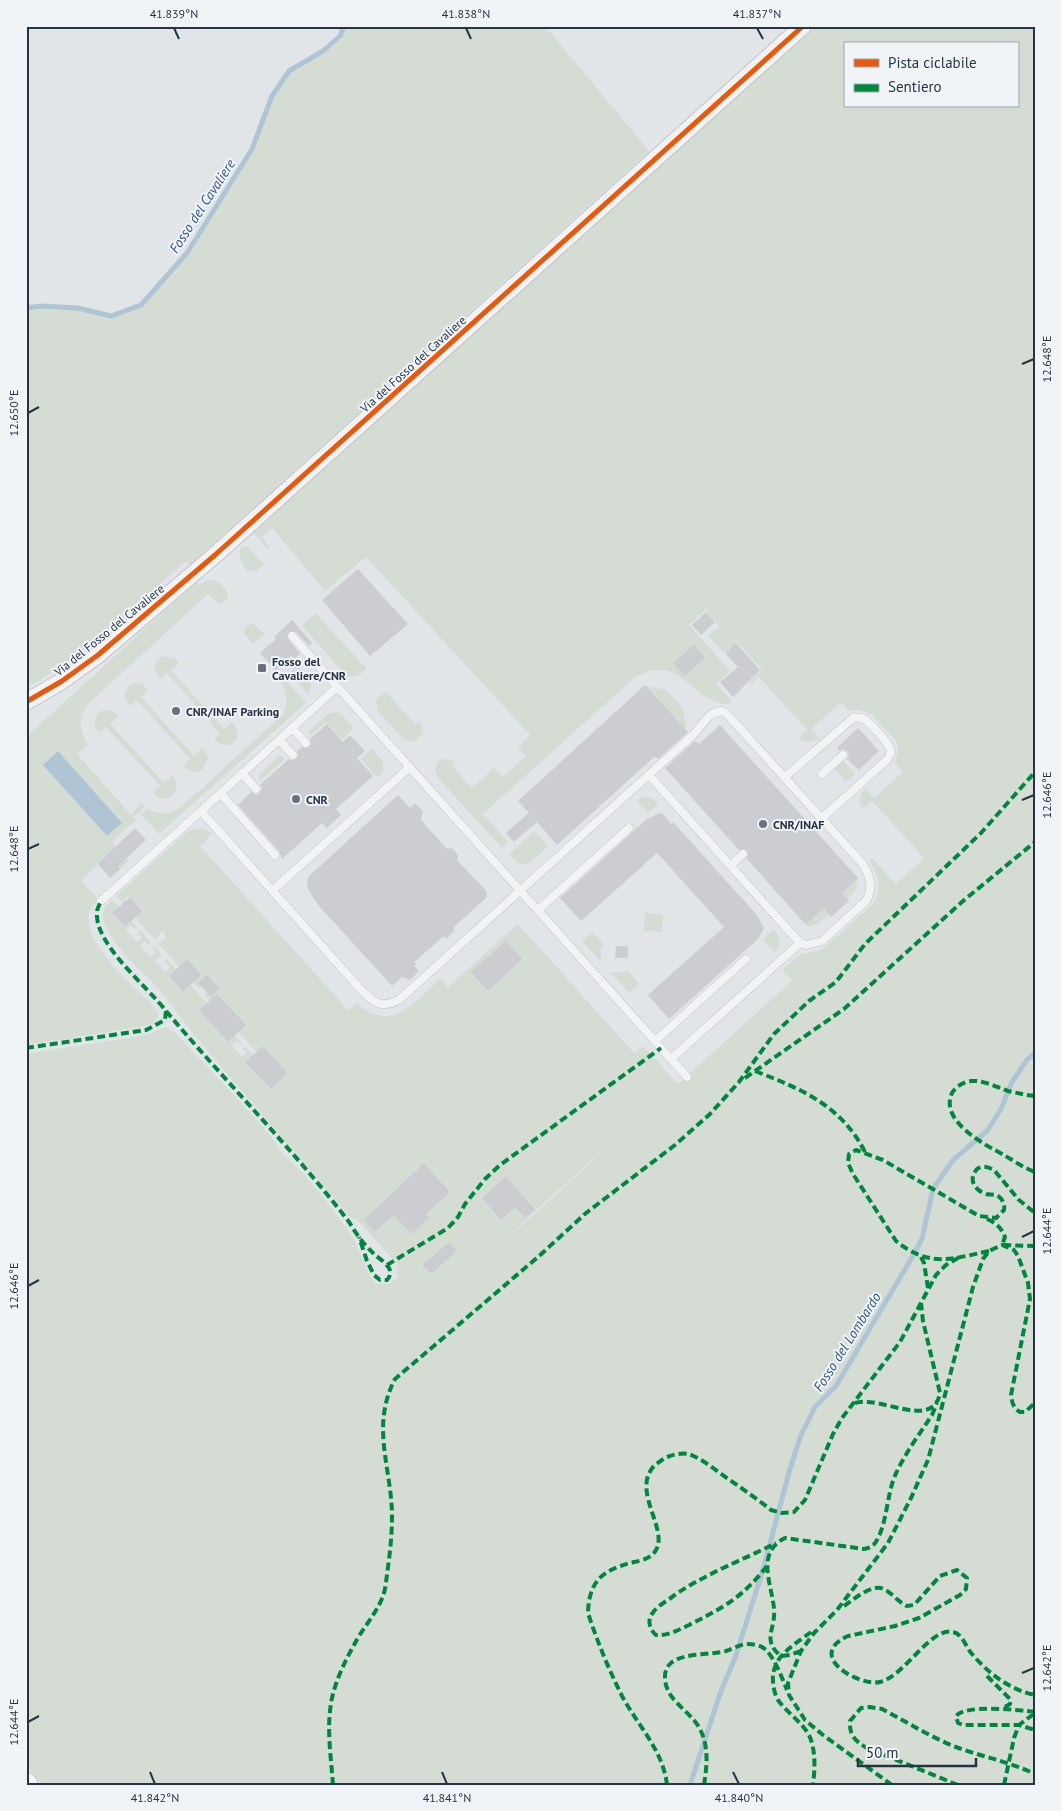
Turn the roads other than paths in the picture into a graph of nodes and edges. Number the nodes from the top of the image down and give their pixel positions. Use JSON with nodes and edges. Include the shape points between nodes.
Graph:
{"nodes":[{"id":1,"x":803,"y":26,"type":"edge"},
{"id":2,"x":292,"y":636,"type":"dead end"},
{"id":3,"x":338,"y":687,"type":"junction"},
{"id":4,"x":26,"y":702,"type":"edge"},
{"id":5,"x":292,"y":728,"type":"junction"},
{"id":6,"x":279,"y":740,"type":"junction"},
{"id":7,"x":306,"y":743,"type":"dead end"},
{"id":8,"x":293,"y":755,"type":"dead end"},
{"id":9,"x":843,"y":755,"type":"dead end"},
{"id":10,"x":410,"y":767,"type":"junction"},
{"id":11,"x":242,"y":773,"type":"junction"},
{"id":12,"x":649,"y":774,"type":"junction"},
{"id":13,"x":822,"y":774,"type":"dead end"},
{"id":14,"x":785,"y":777,"type":"junction"},
{"id":15,"x":256,"y":789,"type":"dead end"},
{"id":16,"x":220,"y":793,"type":"junction"},
{"id":17,"x":201,"y":811,"type":"junction"},
{"id":18,"x":822,"y":818,"type":"junction"},
{"id":19,"x":629,"y":828,"type":"dead end"},
{"id":20,"x":743,"y":854,"type":"dead end"},
{"id":21,"x":275,"y":855,"type":"dead end"},
{"id":22,"x":731,"y":865,"type":"junction"},
{"id":23,"x":273,"y":890,"type":"junction"},
{"id":24,"x":520,"y":890,"type":"junction"},
{"id":25,"x":102,"y":901,"type":"dead end"},
{"id":26,"x":538,"y":910,"type":"junction"},
{"id":27,"x":800,"y":943,"type":"junction"},
{"id":28,"x":746,"y":959,"type":"dead end"},
{"id":29,"x":655,"y":1041,"type":"junction"},
{"id":30,"x":671,"y":1059,"type":"junction"},
{"id":31,"x":687,"y":1077,"type":"dead end"}],
"edges":[{"from":1,"to":4,"type":"street","name":"Via del Fosso del Cavaliere","via":[[216,555],[98,654]]},
{"from":2,"to":3,"type":"lane"},
{"from":3,"to":5,"type":"lane"},
{"from":3,"to":10,"type":"lane"},
{"from":5,"to":6,"type":"lane"},
{"from":5,"to":7,"type":"lane"},
{"from":6,"to":8,"type":"lane"},
{"from":6,"to":11,"type":"lane"},
{"from":9,"to":13,"type":"lane"},
{"from":10,"to":23,"type":"lane"},
{"from":10,"to":24,"type":"lane"},
{"from":11,"to":15,"type":"lane"},
{"from":11,"to":16,"type":"lane"},
{"from":12,"to":14,"type":"lane","via":[[693,735],[709,716],[722,711]]},
{"from":12,"to":22,"type":"lane"},
{"from":12,"to":24,"type":"lane"},
{"from":14,"to":18,"type":"lane"},
{"from":14,"to":18,"type":"lane","via":[[853,718],[866,720],[888,743],[891,752],[887,760]]},
{"from":16,"to":17,"type":"lane"},
{"from":16,"to":21,"type":"lane"},
{"from":17,"to":23,"type":"lane"},
{"from":17,"to":25,"type":"lane"},
{"from":18,"to":27,"type":"lane","via":[[867,870],[870,895],[822,941],[807,945]]},
{"from":19,"to":26,"type":"lane"},
{"from":20,"to":22,"type":"lane"},
{"from":22,"to":27,"type":"lane"},
{"from":23,"to":24,"type":"lane","via":[[364,993],[374,1002],[384,1005],[400,999]]},
{"from":24,"to":26,"type":"lane"},
{"from":26,"to":29,"type":"lane"},
{"from":27,"to":30,"type":"lane"},
{"from":28,"to":29,"type":"lane"},
{"from":29,"to":30,"type":"lane"},
{"from":30,"to":31,"type":"lane"}]}
